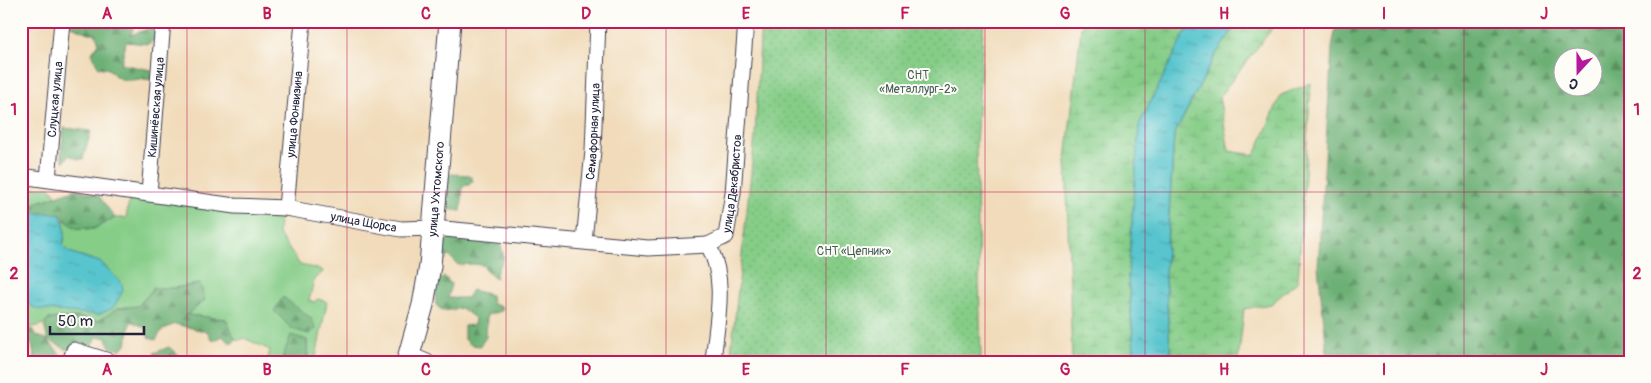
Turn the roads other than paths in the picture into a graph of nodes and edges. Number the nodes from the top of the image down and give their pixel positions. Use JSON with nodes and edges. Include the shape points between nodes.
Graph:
{"nodes":[{"id":1,"x":62,"y":21,"type":"edge"},
{"id":2,"x":163,"y":21,"type":"edge"},
{"id":3,"x":302,"y":21,"type":"edge"},
{"id":4,"x":450,"y":21,"type":"edge"},
{"id":5,"x":598,"y":21,"type":"edge"},
{"id":6,"x":746,"y":21,"type":"edge"},
{"id":7,"x":21,"y":176,"type":"edge"},
{"id":8,"x":48,"y":179,"type":"junction"},
{"id":9,"x":149,"y":193,"type":"junction"},
{"id":10,"x":286,"y":208,"type":"junction"},
{"id":11,"x":434,"y":228,"type":"junction"},
{"id":12,"x":584,"y":241,"type":"junction"},
{"id":13,"x":708,"y":245,"type":"junction"},
{"id":14,"x":72,"y":356,"type":"edge"},
{"id":15,"x":415,"y":360,"type":"edge"},
{"id":16,"x":112,"y":362,"type":"edge"},
{"id":17,"x":713,"y":362,"type":"edge"}],
"edges":[{"from":1,"to":8,"type":"street","name":"Слуцкая улица"},
{"from":2,"to":9,"type":"street","name":"Кишинёвская улица"},
{"from":3,"to":10,"type":"street","name":"улица Фонвизина"},
{"from":4,"to":11,"type":"street","name":"улица Ухтомского"},
{"from":5,"to":12,"type":"street","name":"Семафорная улица","via":[[593,151]]},
{"from":6,"to":13,"type":"street","name":"улица Декабристов","via":[[733,193],[726,236]]},
{"from":7,"to":8,"type":"street","name":"улица Щорса"},
{"from":8,"to":9,"type":"street","name":"улица Щорса"},
{"from":9,"to":10,"type":"street","name":"улица Щорса","via":[[235,206]]},
{"from":10,"to":11,"type":"street","name":"улица Щорса","via":[[400,228]]},
{"from":11,"to":12,"type":"street","name":"улица Щорса"},
{"from":11,"to":15,"type":"street","name":"улица Ухтомского"},
{"from":12,"to":13,"type":"street","name":"улица Щорса","via":[[648,248]]},
{"from":13,"to":17,"type":"street","name":"улица Декабристов","via":[[719,279]]},
{"from":14,"to":16,"type":"street"}]}
